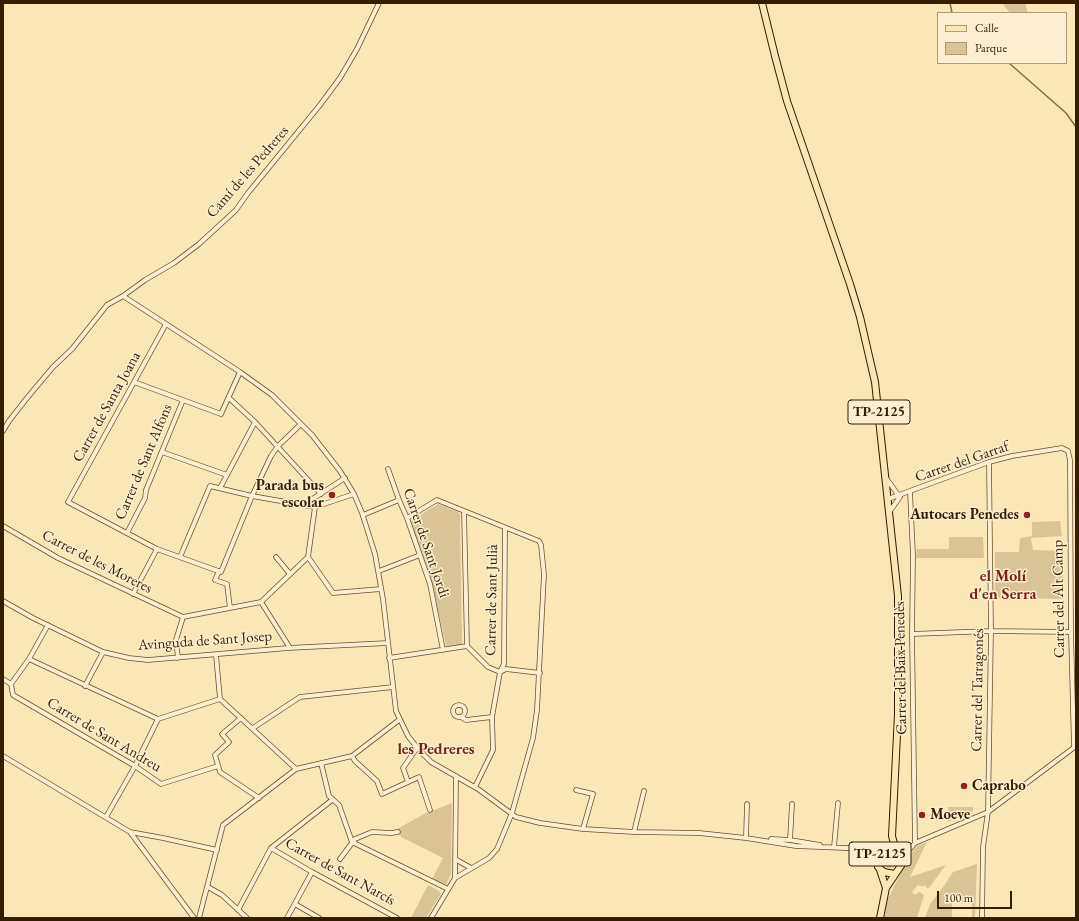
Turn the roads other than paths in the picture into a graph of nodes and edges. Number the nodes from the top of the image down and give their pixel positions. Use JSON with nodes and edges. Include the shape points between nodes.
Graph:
{"nodes":[{"id":1,"x":379,"y":3,"type":"edge"},
{"id":2,"x":762,"y":3,"type":"edge"},
{"id":3,"x":123,"y":296,"type":"junction"},
{"id":4,"x":166,"y":324,"type":"junction"},
{"id":5,"x":240,"y":372,"type":"junction"},
{"id":6,"x":134,"y":382,"type":"junction"},
{"id":7,"x":229,"y":398,"type":"junction"},
{"id":8,"x":183,"y":400,"type":"junction"},
{"id":9,"x":255,"y":422,"type":"junction"},
{"id":10,"x":301,"y":424,"type":"junction"},
{"id":11,"x":3,"y":431,"type":"edge"},
{"id":12,"x":278,"y":446,"type":"junction"},
{"id":13,"x":1068,"y":451,"type":"joint"},
{"id":14,"x":162,"y":452,"type":"junction"},
{"id":15,"x":989,"y":462,"type":"junction"},
{"id":16,"x":388,"y":469,"type":"dead end"},
{"id":17,"x":227,"y":475,"type":"junction"},
{"id":18,"x":345,"y":478,"type":"junction"},
{"id":19,"x":886,"y":478,"type":"junction"},
{"id":20,"x":220,"y":488,"type":"junction"},
{"id":21,"x":910,"y":492,"type":"junction"},
{"id":22,"x":321,"y":494,"type":"junction"},
{"id":23,"x":354,"y":494,"type":"junction"},
{"id":24,"x":900,"y":495,"type":"junction"},
{"id":25,"x":252,"y":496,"type":"junction"},
{"id":26,"x":888,"y":499,"type":"junction"},
{"id":27,"x":399,"y":500,"type":"junction"},
{"id":28,"x":303,"y":505,"type":"junction"},
{"id":29,"x":315,"y":507,"type":"junction"},
{"id":30,"x":890,"y":510,"type":"junction"},
{"id":31,"x":464,"y":511,"type":"junction"},
{"id":32,"x":363,"y":515,"type":"junction"},
{"id":33,"x":407,"y":518,"type":"junction"},
{"id":34,"x":3,"y":526,"type":"edge"},
{"id":35,"x":505,"y":528,"type":"junction"},
{"id":36,"x":127,"y":533,"type":"junction"},
{"id":37,"x":157,"y":549,"type":"junction"},
{"id":38,"x":420,"y":555,"type":"junction"},
{"id":39,"x":180,"y":557,"type":"junction"},
{"id":40,"x":276,"y":557,"type":"dead end"},
{"id":41,"x":308,"y":557,"type":"junction"},
{"id":42,"x":220,"y":571,"type":"junction"},
{"id":43,"x":379,"y":571,"type":"junction"},
{"id":44,"x":290,"y":574,"type":"junction"},
{"id":45,"x":381,"y":589,"type":"junction"},
{"id":46,"x":133,"y":594,"type":"junction"},
{"id":47,"x":3,"y":601,"type":"edge"},
{"id":48,"x":261,"y":602,"type":"junction"},
{"id":49,"x":230,"y":608,"type":"junction"},
{"id":50,"x":183,"y":617,"type":"junction"},
{"id":51,"x":48,"y":625,"type":"junction"},
{"id":52,"x":991,"y":631,"type":"junction"},
{"id":53,"x":1071,"y":632,"type":"junction"},
{"id":54,"x":912,"y":634,"type":"junction"},
{"id":55,"x":388,"y":643,"type":"junction"},
{"id":56,"x":467,"y":646,"type":"junction"},
{"id":57,"x":290,"y":648,"type":"junction"},
{"id":58,"x":443,"y":650,"type":"junction"},
{"id":59,"x":103,"y":652,"type":"junction"},
{"id":60,"x":216,"y":655,"type":"junction"},
{"id":61,"x":178,"y":658,"type":"junction"},
{"id":62,"x":389,"y":658,"type":"junction"},
{"id":63,"x":29,"y":659,"type":"junction"},
{"id":64,"x":500,"y":672,"type":"junction"},
{"id":65,"x":540,"y":673,"type":"junction"},
{"id":66,"x":3,"y":679,"type":"edge"},
{"id":67,"x":11,"y":684,"type":"junction"},
{"id":68,"x":85,"y":686,"type":"junction"},
{"id":69,"x":393,"y":687,"type":"junction"},
{"id":70,"x":220,"y":699,"type":"junction"},
{"id":71,"x":462,"y":716,"type":"dead end"},
{"id":72,"x":492,"y":717,"type":"junction"},
{"id":73,"x":242,"y":718,"type":"junction"},
{"id":74,"x":158,"y":719,"type":"junction"},
{"id":75,"x":399,"y":720,"type":"junction"},
{"id":76,"x":253,"y":728,"type":"junction"},
{"id":77,"x":1075,"y":746,"type":"edge"},
{"id":78,"x":417,"y":748,"type":"junction"},
{"id":79,"x":3,"y":756,"type":"edge"},
{"id":80,"x":352,"y":756,"type":"junction"},
{"id":81,"x":321,"y":763,"type":"junction"},
{"id":82,"x":134,"y":766,"type":"junction"},
{"id":83,"x":218,"y":766,"type":"junction"},
{"id":84,"x":296,"y":769,"type":"junction"},
{"id":85,"x":456,"y":776,"type":"junction"},
{"id":86,"x":408,"y":782,"type":"junction"},
{"id":87,"x":475,"y":787,"type":"junction"},
{"id":88,"x":576,"y":790,"type":"dead end"},
{"id":89,"x":644,"y":791,"type":"dead end"},
{"id":90,"x":259,"y":798,"type":"junction"},
{"id":91,"x":332,"y":800,"type":"junction"},
{"id":92,"x":838,"y":803,"type":"dead end"},
{"id":93,"x":747,"y":804,"type":"dead end"},
{"id":94,"x":792,"y":804,"type":"dead end"},
{"id":95,"x":430,"y":810,"type":"dead end"},
{"id":96,"x":988,"y":812,"type":"junction"},
{"id":97,"x":512,"y":813,"type":"junction"},
{"id":98,"x":106,"y":817,"type":"junction"},
{"id":99,"x":583,"y":829,"type":"junction"},
{"id":100,"x":130,"y":832,"type":"junction"},
{"id":101,"x":398,"y":832,"type":"dead end"},
{"id":102,"x":634,"y":832,"type":"junction"},
{"id":103,"x":892,"y":836,"type":"junction"},
{"id":104,"x":746,"y":838,"type":"junction"},
{"id":105,"x":790,"y":840,"type":"junction"},
{"id":106,"x":352,"y":842,"type":"junction"},
{"id":107,"x":915,"y":843,"type":"junction"},
{"id":108,"x":834,"y":847,"type":"junction"},
{"id":109,"x":272,"y":848,"type":"junction"},
{"id":110,"x":857,"y":848,"type":"junction"},
{"id":111,"x":908,"y":849,"type":"junction"},
{"id":112,"x":217,"y":850,"type":"junction"},
{"id":113,"x":884,"y":850,"type":"junction"},
{"id":114,"x":897,"y":851,"type":"junction"},
{"id":115,"x":340,"y":859,"type":"dead end"},
{"id":116,"x":455,"y":859,"type":"junction"},
{"id":117,"x":902,"y":864,"type":"junction"},
{"id":118,"x":879,"y":867,"type":"junction"},
{"id":119,"x":471,"y":868,"type":"junction"},
{"id":120,"x":312,"y":872,"type":"junction"},
{"id":121,"x":894,"y":874,"type":"junction"},
{"id":122,"x":455,"y":878,"type":"junction"},
{"id":123,"x":208,"y":887,"type":"junction"},
{"id":124,"x":886,"y":888,"type":"junction"},
{"id":125,"x":448,"y":889,"type":"junction"},
{"id":126,"x":295,"y":904,"type":"junction"},
{"id":127,"x":238,"y":910,"type":"junction"},
{"id":128,"x":194,"y":918,"type":"edge"},
{"id":129,"x":199,"y":918,"type":"edge"},
{"id":130,"x":247,"y":918,"type":"edge"},
{"id":131,"x":287,"y":918,"type":"edge"},
{"id":132,"x":319,"y":918,"type":"edge"},
{"id":133,"x":397,"y":918,"type":"edge"},
{"id":134,"x":431,"y":918,"type":"edge"},
{"id":135,"x":880,"y":918,"type":"edge"},
{"id":136,"x":982,"y":918,"type":"edge"}],
"edges":[{"from":1,"to":3,"type":"street","name":"Camí de les Pedreres","via":[[340,78],[236,210],[199,244]]},
{"from":2,"to":19,"type":"main road","number":"TP-2125","via":[[787,101],[860,317],[875,382]]},
{"from":3,"to":4,"type":"street"},
{"from":3,"to":11,"type":"street","name":"Camí de les Pedreres","via":[[107,305],[72,349],[27,398]]},
{"from":4,"to":5,"type":"street"},
{"from":4,"to":6,"type":"street","name":"Carrer de Santa Joana"},
{"from":5,"to":7,"type":"street"},
{"from":5,"to":10,"type":"street","via":[[272,395]]},
{"from":6,"to":8,"type":"street"},
{"from":6,"to":36,"type":"street","name":"Carrer de Santa Joana","via":[[68,502]]},
{"from":7,"to":8,"type":"street","via":[[222,414]]},
{"from":7,"to":9,"type":"street"},
{"from":8,"to":14,"type":"street","name":"Carrer de Sant Alfons"},
{"from":9,"to":12,"type":"street"},
{"from":9,"to":17,"type":"street"},
{"from":10,"to":12,"type":"street"},
{"from":10,"to":18,"type":"street"},
{"from":12,"to":22,"type":"street"},
{"from":12,"to":25,"type":"street"},
{"from":13,"to":15,"type":"street","name":"Carrer del Garraf","via":[[1062,448]]},
{"from":13,"to":53,"type":"street","name":"Carrer del Alt Camp"},
{"from":14,"to":17,"type":"street"},
{"from":14,"to":36,"type":"street","name":"Carrer de Sant Alfons","via":[[145,498]]},
{"from":15,"to":21,"type":"street","name":"Carrer del Garraf"},
{"from":15,"to":52,"type":"street","name":"Carrer del Tarragonés"},
{"from":16,"to":27,"type":"street","name":"Carrer de Sant Jordi"},
{"from":17,"to":20,"type":"street"},
{"from":18,"to":22,"type":"street"},
{"from":18,"to":23,"type":"street"},
{"from":19,"to":24,"type":"street"},
{"from":19,"to":26,"type":"main road","number":"TP-2125"},
{"from":20,"to":25,"type":"street"},
{"from":20,"to":39,"type":"street","via":[[210,486]]},
{"from":21,"to":24,"type":"street","name":"Carrer del Garraf"},
{"from":21,"to":54,"type":"street","name":"Carrer del Baix Penedès","via":[[913,555]]},
{"from":22,"to":28,"type":"street"},
{"from":23,"to":29,"type":"street"},
{"from":23,"to":32,"type":"street"},
{"from":24,"to":26,"type":"street","name":"Carrer del Garraf"},
{"from":24,"to":30,"type":"street"},
{"from":25,"to":28,"type":"street"},
{"from":25,"to":42,"type":"street"},
{"from":26,"to":30,"type":"main road","number":"TP-2125"},
{"from":27,"to":32,"type":"street"},
{"from":27,"to":33,"type":"street","name":"Carrer de Sant Jordi"},
{"from":28,"to":29,"type":"street"},
{"from":29,"to":41,"type":"street"},
{"from":30,"to":103,"type":"main road","number":"TP-2125","via":[[898,596],[898,714]]},
{"from":31,"to":33,"type":"street","via":[[438,500]]},
{"from":31,"to":35,"type":"street"},
{"from":31,"to":56,"type":"street"},
{"from":32,"to":43,"type":"street"},
{"from":33,"to":38,"type":"street","name":"Carrer de Sant Jordi"},
{"from":34,"to":46,"type":"street","name":"Carrer de les Moreres","via":[[58,558]]},
{"from":35,"to":64,"type":"street","name":"Carrer de Sant Julià","via":[[504,664]]},
{"from":35,"to":65,"type":"street","via":[[539,541],[541,545],[544,574]]},
{"from":36,"to":37,"type":"street"},
{"from":37,"to":39,"type":"street"},
{"from":37,"to":46,"type":"street"},
{"from":38,"to":43,"type":"street"},
{"from":38,"to":58,"type":"street","name":"Carrer de Sant Jordi","via":[[430,584]]},
{"from":39,"to":42,"type":"street"},
{"from":40,"to":44,"type":"street"},
{"from":41,"to":44,"type":"street"},
{"from":41,"to":45,"type":"street","via":[[332,593]]},
{"from":42,"to":49,"type":"street","via":[[215,580],[227,584]]},
{"from":43,"to":45,"type":"street"},
{"from":44,"to":48,"type":"street"},
{"from":45,"to":55,"type":"street"},
{"from":46,"to":50,"type":"street","name":"Carrer de les Moreres"},
{"from":47,"to":51,"type":"street","name":"Avinguda de Sant Josep"},
{"from":48,"to":49,"type":"street"},
{"from":48,"to":57,"type":"street"},
{"from":49,"to":50,"type":"street"},
{"from":50,"to":61,"type":"street","via":[[176,640]]},
{"from":51,"to":59,"type":"street","name":"Avinguda de Sant Josep"},
{"from":51,"to":63,"type":"street"},
{"from":52,"to":53,"type":"street"},
{"from":52,"to":54,"type":"street"},
{"from":52,"to":96,"type":"street","name":"Carrer del Tarragonés"},
{"from":53,"to":77,"type":"street","name":"Carrer del Alt Camp"},
{"from":54,"to":107,"type":"street","name":"Carrer del Baix Penedès"},
{"from":55,"to":57,"type":"street","name":"Avinguda de Sant Josep"},
{"from":55,"to":62,"type":"street"},
{"from":56,"to":58,"type":"street"},
{"from":56,"to":64,"type":"street","via":[[488,667]]},
{"from":57,"to":60,"type":"street","name":"Avinguda de Sant Josep"},
{"from":58,"to":62,"type":"street"},
{"from":59,"to":61,"type":"street","name":"Avinguda de Sant Josep","via":[[148,660]]},
{"from":59,"to":68,"type":"street"},
{"from":60,"to":61,"type":"street","name":"Avinguda de Sant Josep"},
{"from":60,"to":70,"type":"street"},
{"from":62,"to":69,"type":"street"},
{"from":63,"to":67,"type":"street"},
{"from":63,"to":68,"type":"street"},
{"from":64,"to":65,"type":"street","via":[[506,669]]},
{"from":64,"to":72,"type":"street","name":"Carrer de Sant Julià"},
{"from":65,"to":97,"type":"street","via":[[538,710]]},
{"from":66,"to":67,"type":"street"},
{"from":67,"to":82,"type":"street","name":"Carrer de Sant Andreu","via":[[14,695]]},
{"from":68,"to":74,"type":"street"},
{"from":69,"to":75,"type":"street"},
{"from":69,"to":76,"type":"street","via":[[300,697]]},
{"from":70,"to":73,"type":"street"},
{"from":70,"to":74,"type":"street"},
{"from":71,"to":72,"type":"street","via":[[466,720]]},
{"from":72,"to":87,"type":"street","name":"Carrer de Sant Julià","via":[[493,750]]},
{"from":73,"to":76,"type":"street"},
{"from":73,"to":83,"type":"street","via":[[222,734],[229,742],[215,755]]},
{"from":74,"to":82,"type":"street"},
{"from":75,"to":78,"type":"street"},
{"from":75,"to":80,"type":"street"},
{"from":76,"to":84,"type":"street"},
{"from":77,"to":96,"type":"street"},
{"from":78,"to":85,"type":"street","via":[[431,762]]},
{"from":78,"to":86,"type":"street","via":[[403,768]]},
{"from":79,"to":98,"type":"street"},
{"from":80,"to":81,"type":"street"},
{"from":80,"to":86,"type":"street","via":[[377,781],[382,794]]},
{"from":81,"to":84,"type":"street"},
{"from":81,"to":91,"type":"street","via":[[328,796]]},
{"from":82,"to":83,"type":"street","name":"Carrer de Sant Andreu","via":[[161,784]]},
{"from":82,"to":98,"type":"street"},
{"from":83,"to":90,"type":"street","via":[[220,772]]},
{"from":84,"to":90,"type":"street"},
{"from":85,"to":87,"type":"street"},
{"from":85,"to":116,"type":"street"},
{"from":86,"to":95,"type":"street","via":[[419,777]]},
{"from":87,"to":97,"type":"street"},
{"from":88,"to":99,"type":"street","via":[[593,794]]},
{"from":89,"to":102,"type":"street"},
{"from":90,"to":112,"type":"street","via":[[223,825]]},
{"from":91,"to":106,"type":"street","via":[[339,805]]},
{"from":91,"to":109,"type":"street"},
{"from":92,"to":108,"type":"street"},
{"from":93,"to":104,"type":"street"},
{"from":94,"to":105,"type":"street"},
{"from":96,"to":107,"type":"street"},
{"from":96,"to":136,"type":"street","name":"Carrer del Tarragonés","via":[[983,847]]},
{"from":97,"to":99,"type":"street","via":[[523,819]]},
{"from":97,"to":119,"type":"street","via":[[497,849],[489,858]]},
{"from":98,"to":100,"type":"street"},
{"from":99,"to":102,"type":"street"},
{"from":100,"to":112,"type":"street"},
{"from":100,"to":128,"type":"street"},
{"from":101,"to":106,"type":"street","via":[[372,832],[355,838]]},
{"from":102,"to":104,"type":"street","via":[[699,833]]},
{"from":103,"to":113,"type":"main road","number":"TP-2125"},
{"from":103,"to":114,"type":"main road","number":"TP-2125"},
{"from":104,"to":105,"type":"street"},
{"from":104,"to":108,"type":"street","via":[[796,846]]},
{"from":105,"to":108,"type":"street"},
{"from":106,"to":115,"type":"street"},
{"from":106,"to":125,"type":"street"},
{"from":107,"to":111,"type":"street"},
{"from":108,"to":110,"type":"street"},
{"from":109,"to":120,"type":"street","name":"Carrer de Sant Narcís"},
{"from":109,"to":127,"type":"street"},
{"from":110,"to":113,"type":"street"},
{"from":110,"to":118,"type":"street","via":[[873,856]]},
{"from":111,"to":114,"type":"street"},
{"from":111,"to":117,"type":"street"},
{"from":112,"to":123,"type":"street"},
{"from":113,"to":114,"type":"main road","number":"TP-2125"},
{"from":113,"to":118,"type":"main road","number":"TP-2125","via":[[878,857]]},
{"from":114,"to":117,"type":"main road","number":"TP-2125"},
{"from":116,"to":119,"type":"street"},
{"from":116,"to":122,"type":"street"},
{"from":117,"to":121,"type":"main road","number":"TP-2125"},
{"from":118,"to":121,"type":"main road","number":"TP-2125","via":[[886,873]]},
{"from":118,"to":124,"type":"main road","number":"TP-2125"},
{"from":119,"to":122,"type":"street"},
{"from":120,"to":126,"type":"street"},
{"from":120,"to":133,"type":"street","name":"Carrer de Sant Narcís"},
{"from":121,"to":124,"type":"main road","number":"TP-2125"},
{"from":122,"to":125,"type":"street"},
{"from":123,"to":127,"type":"street","via":[[222,895]]},
{"from":123,"to":129,"type":"street"},
{"from":124,"to":135,"type":"main road","number":"TP-2125"},
{"from":125,"to":134,"type":"street"},
{"from":126,"to":131,"type":"street"},
{"from":126,"to":132,"type":"street"},
{"from":127,"to":130,"type":"street"}]}
